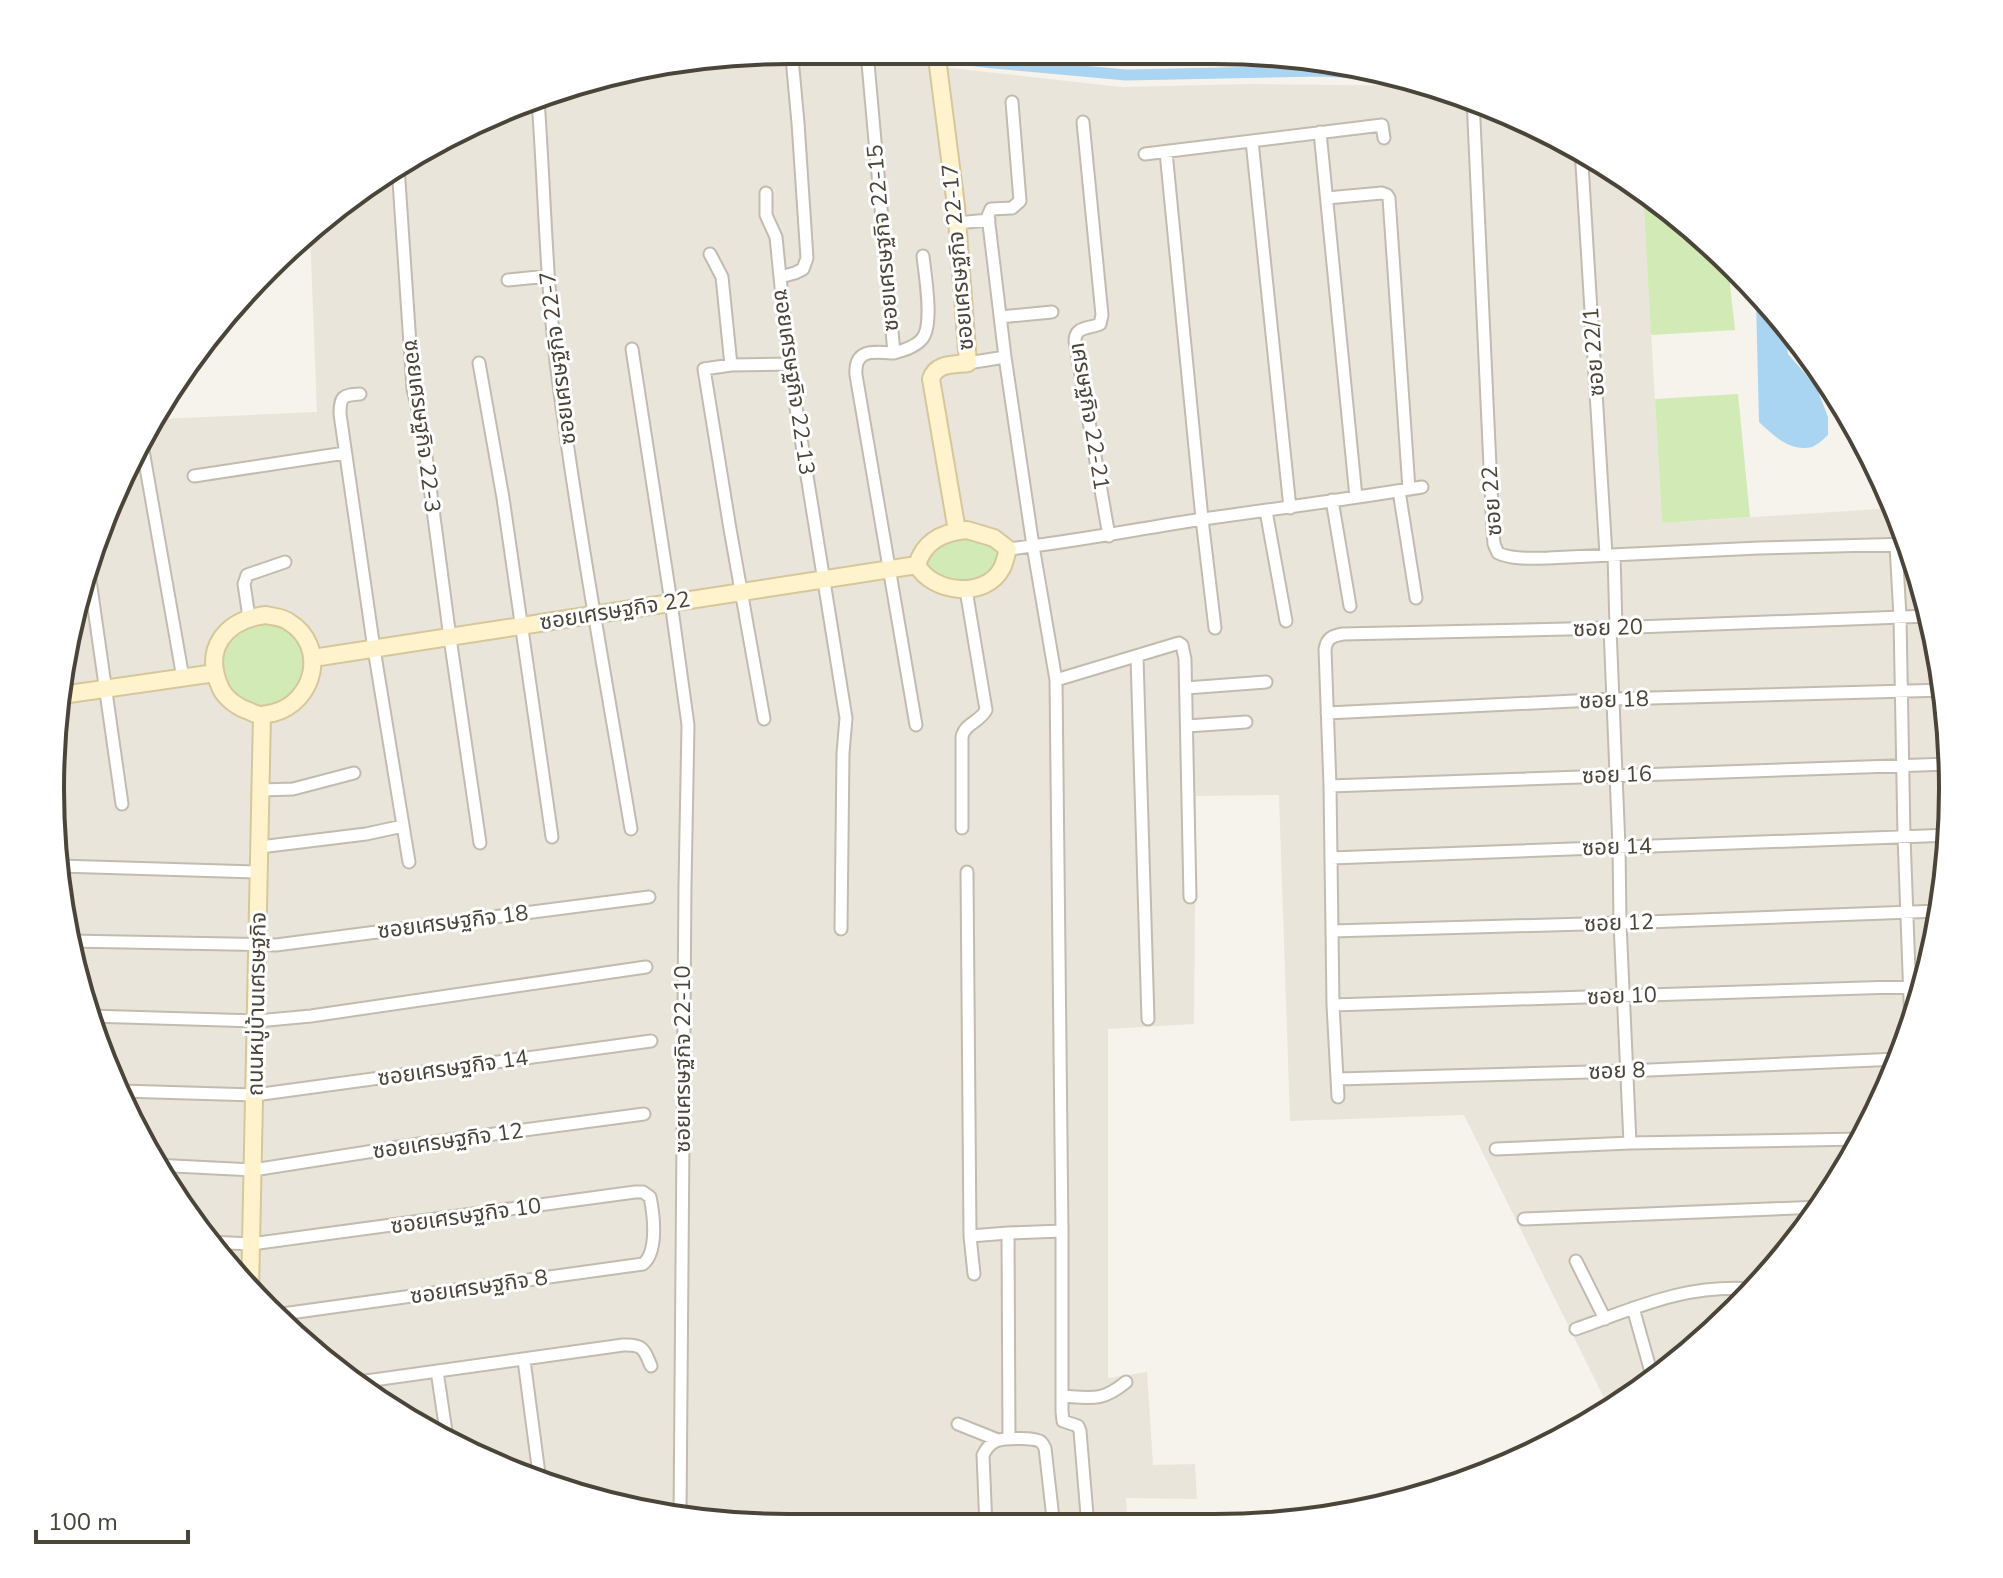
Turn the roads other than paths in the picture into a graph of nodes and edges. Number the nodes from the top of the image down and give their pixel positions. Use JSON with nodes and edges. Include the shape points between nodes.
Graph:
{"nodes":[{"id":1,"x":792,"y":64,"type":"edge"},
{"id":2,"x":868,"y":64,"type":"edge"},
{"id":3,"x":938,"y":64,"type":"edge"},
{"id":4,"x":1012,"y":102,"type":"dead end"},
{"id":5,"x":539,"y":109,"type":"edge"},
{"id":6,"x":1474,"y":112,"type":"edge"},
{"id":7,"x":1083,"y":122,"type":"dead end"},
{"id":8,"x":1320,"y":132,"type":"junction"},
{"id":9,"x":1384,"y":138,"type":"dead end"},
{"id":10,"x":1252,"y":141,"type":"junction"},
{"id":11,"x":1166,"y":152,"type":"junction"},
{"id":12,"x":1145,"y":154,"type":"dead end"},
{"id":13,"x":1582,"y":164,"type":"edge"},
{"id":14,"x":399,"y":178,"type":"edge"},
{"id":15,"x":766,"y":193,"type":"dead end"},
{"id":16,"x":1327,"y":198,"type":"junction"},
{"id":17,"x":989,"y":220,"type":"junction"},
{"id":18,"x":956,"y":223,"type":"junction"},
{"id":19,"x":710,"y":254,"type":"dead end"},
{"id":20,"x":923,"y":256,"type":"dead end"},
{"id":21,"x":548,"y":276,"type":"junction"},
{"id":22,"x":780,"y":277,"type":"junction"},
{"id":23,"x":508,"y":280,"type":"dead end"},
{"id":24,"x":1052,"y":312,"type":"dead end"},
{"id":25,"x":1000,"y":317,"type":"junction"},
{"id":26,"x":632,"y":349,"type":"dead end"},
{"id":27,"x":894,"y":353,"type":"junction"},
{"id":28,"x":1005,"y":357,"type":"junction"},
{"id":29,"x":479,"y":363,"type":"dead end"},
{"id":30,"x":968,"y":363,"type":"junction"},
{"id":31,"x":789,"y":364,"type":"junction"},
{"id":32,"x":731,"y":365,"type":"junction"},
{"id":33,"x":360,"y":394,"type":"dead end"},
{"id":34,"x":345,"y":453,"type":"junction"},
{"id":35,"x":144,"y":458,"type":"edge"},
{"id":36,"x":194,"y":476,"type":"dead end"},
{"id":37,"x":1422,"y":487,"type":"dead end"},
{"id":38,"x":1404,"y":490,"type":"junction"},
{"id":39,"x":1356,"y":497,"type":"junction"},
{"id":40,"x":1332,"y":500,"type":"junction"},
{"id":41,"x":1290,"y":508,"type":"junction"},
{"id":42,"x":1266,"y":511,"type":"junction"},
{"id":43,"x":1202,"y":519,"type":"junction"},
{"id":44,"x":957,"y":531,"type":"junction"},
{"id":45,"x":1109,"y":536,"type":"junction"},
{"id":46,"x":1896,"y":545,"type":"joint"},
{"id":47,"x":1033,"y":546,"type":"junction"},
{"id":48,"x":1008,"y":549,"type":"junction"},
{"id":49,"x":1610,"y":555,"type":"junction"},
{"id":50,"x":285,"y":562,"type":"dead end"},
{"id":51,"x":917,"y":565,"type":"junction"},
{"id":52,"x":890,"y":569,"type":"junction"},
{"id":53,"x":823,"y":579,"type":"junction"},
{"id":54,"x":966,"y":590,"type":"junction"},
{"id":55,"x":92,"y":592,"type":"edge"},
{"id":56,"x":742,"y":592,"type":"junction"},
{"id":57,"x":1416,"y":598,"type":"dead end"},
{"id":58,"x":671,"y":602,"type":"junction"},
{"id":59,"x":1350,"y":606,"type":"dead end"},
{"id":60,"x":594,"y":614,"type":"junction"},
{"id":61,"x":1918,"y":616,"type":"edge"},
{"id":62,"x":249,"y":617,"type":"junction"},
{"id":63,"x":1900,"y":617,"type":"junction"},
{"id":64,"x":1286,"y":621,"type":"dead end"},
{"id":65,"x":521,"y":626,"type":"junction"},
{"id":66,"x":1215,"y":628,"type":"dead end"},
{"id":67,"x":1613,"y":628,"type":"junction"},
{"id":68,"x":450,"y":638,"type":"junction"},
{"id":69,"x":374,"y":649,"type":"junction"},
{"id":70,"x":1137,"y":657,"type":"junction"},
{"id":71,"x":313,"y":658,"type":"junction"},
{"id":72,"x":215,"y":673,"type":"junction"},
{"id":73,"x":183,"y":678,"type":"junction"},
{"id":74,"x":1056,"y":680,"type":"junction"},
{"id":75,"x":1266,"y":682,"type":"dead end"},
{"id":76,"x":1186,"y":688,"type":"junction"},
{"id":77,"x":106,"y":689,"type":"junction"},
{"id":78,"x":1932,"y":691,"type":"edge"},
{"id":79,"x":1902,"y":692,"type":"junction"},
{"id":80,"x":70,"y":694,"type":"edge"},
{"id":81,"x":1614,"y":699,"type":"junction"},
{"id":82,"x":1327,"y":713,"type":"junction"},
{"id":83,"x":262,"y":715,"type":"junction"},
{"id":84,"x":764,"y":719,"type":"dead end"},
{"id":85,"x":1246,"y":722,"type":"dead end"},
{"id":86,"x":916,"y":725,"type":"dead end"},
{"id":87,"x":1187,"y":726,"type":"junction"},
{"id":88,"x":1938,"y":764,"type":"edge"},
{"id":89,"x":1903,"y":765,"type":"junction"},
{"id":90,"x":354,"y":773,"type":"dead end"},
{"id":91,"x":1616,"y":774,"type":"junction"},
{"id":92,"x":1330,"y":786,"type":"junction"},
{"id":93,"x":261,"y":790,"type":"junction"},
{"id":94,"x":122,"y":804,"type":"dead end"},
{"id":95,"x":403,"y":826,"type":"junction"},
{"id":96,"x":962,"y":828,"type":"dead end"},
{"id":97,"x":631,"y":829,"type":"dead end"},
{"id":98,"x":1937,"y":835,"type":"edge"},
{"id":99,"x":1904,"y":836,"type":"junction"},
{"id":100,"x":552,"y":837,"type":"dead end"},
{"id":101,"x":480,"y":843,"type":"dead end"},
{"id":102,"x":260,"y":847,"type":"junction"},
{"id":103,"x":1619,"y":847,"type":"junction"},
{"id":104,"x":1331,"y":858,"type":"junction"},
{"id":105,"x":409,"y":862,"type":"dead end"},
{"id":106,"x":69,"y":866,"type":"edge"},
{"id":107,"x":259,"y":872,"type":"junction"},
{"id":108,"x":967,"y":872,"type":"dead end"},
{"id":109,"x":649,"y":897,"type":"dead end"},
{"id":110,"x":1190,"y":897,"type":"dead end"},
{"id":111,"x":1928,"y":911,"type":"edge"},
{"id":112,"x":1907,"y":912,"type":"junction"},
{"id":113,"x":1620,"y":923,"type":"junction"},
{"id":114,"x":841,"y":929,"type":"dead end"},
{"id":115,"x":1332,"y":931,"type":"junction"},
{"id":116,"x":80,"y":939,"type":"edge"},
{"id":117,"x":257,"y":946,"type":"junction"},
{"id":118,"x":646,"y":967,"type":"dead end"},
{"id":119,"x":1910,"y":987,"type":"junction"},
{"id":120,"x":1910,"y":991,"type":"edge"},
{"id":121,"x":1623,"y":996,"type":"junction"},
{"id":122,"x":1333,"y":1005,"type":"junction"},
{"id":123,"x":100,"y":1016,"type":"edge"},
{"id":124,"x":1148,"y":1019,"type":"dead end"},
{"id":125,"x":257,"y":1021,"type":"junction"},
{"id":126,"x":651,"y":1041,"type":"dead end"},
{"id":127,"x":1887,"y":1060,"type":"edge"},
{"id":128,"x":1627,"y":1071,"type":"junction"},
{"id":129,"x":1337,"y":1079,"type":"junction"},
{"id":130,"x":130,"y":1091,"type":"edge"},
{"id":131,"x":255,"y":1095,"type":"junction"},
{"id":132,"x":1338,"y":1097,"type":"dead end"},
{"id":133,"x":644,"y":1114,"type":"dead end"},
{"id":134,"x":1849,"y":1139,"type":"edge"},
{"id":135,"x":1630,"y":1143,"type":"junction"},
{"id":136,"x":1496,"y":1149,"type":"dead end"},
{"id":137,"x":170,"y":1166,"type":"edge"},
{"id":138,"x":253,"y":1170,"type":"junction"},
{"id":139,"x":1806,"y":1208,"type":"edge"},
{"id":140,"x":1524,"y":1219,"type":"dead end"},
{"id":141,"x":652,"y":1226,"type":"joint"},
{"id":142,"x":1062,"y":1231,"type":"junction"},
{"id":143,"x":1008,"y":1233,"type":"junction"},
{"id":144,"x":970,"y":1236,"type":"junction"},
{"id":145,"x":224,"y":1243,"type":"edge"},
{"id":146,"x":251,"y":1244,"type":"junction"},
{"id":147,"x":1576,"y":1261,"type":"dead end"},
{"id":148,"x":250,"y":1274,"type":"edge"},
{"id":149,"x":974,"y":1274,"type":"dead end"},
{"id":150,"x":1740,"y":1288,"type":"edge"},
{"id":151,"x":1633,"y":1308,"type":"junction"},
{"id":152,"x":288,"y":1313,"type":"edge"},
{"id":153,"x":1605,"y":1319,"type":"junction"},
{"id":154,"x":1576,"y":1329,"type":"dead end"},
{"id":155,"x":524,"y":1360,"type":"junction"},
{"id":156,"x":651,"y":1366,"type":"dead end"},
{"id":157,"x":1650,"y":1368,"type":"edge"},
{"id":158,"x":437,"y":1371,"type":"junction"},
{"id":159,"x":370,"y":1380,"type":"edge"},
{"id":160,"x":1126,"y":1382,"type":"dead end"},
{"id":161,"x":1062,"y":1396,"type":"junction"},
{"id":162,"x":958,"y":1424,"type":"dead end"},
{"id":163,"x":445,"y":1427,"type":"edge"},
{"id":164,"x":1003,"y":1440,"type":"junction"},
{"id":165,"x":538,"y":1469,"type":"edge"},
{"id":166,"x":680,"y":1506,"type":"edge"},
{"id":167,"x":985,"y":1514,"type":"edge"},
{"id":168,"x":1053,"y":1514,"type":"edge"},
{"id":169,"x":1087,"y":1514,"type":"edge"}],
"edges":[{"from":1,"to":22,"type":"street","name":"ซอยเศรษฐกิจ 22-13","via":[[807,247],[803,269]]},
{"from":2,"to":27,"type":"street","name":"ซอยเศรษฐกิจ 22-15"},
{"from":3,"to":18,"type":"street","name":"ซอยเศรษฐกิจ 22-17"},
{"from":4,"to":17,"type":"street","via":[[1020,201],[1012,208],[991,209]]},
{"from":5,"to":21,"type":"street","name":"ซอยเศรษฐกิจ 22-7"},
{"from":6,"to":49,"type":"street","name":"ซอย 22","via":[[1494,544],[1498,553],[1521,558]]},
{"from":7,"to":45,"type":"street","name":"เศรษฐกิจ 22-21","via":[[1102,315],[1100,324],[1077,331],[1075,341]]},
{"from":8,"to":9,"type":"street","via":[[1382,125]]},
{"from":8,"to":10,"type":"street"},
{"from":8,"to":16,"type":"street"},
{"from":10,"to":11,"type":"street"},
{"from":10,"to":41,"type":"street"},
{"from":11,"to":12,"type":"street"},
{"from":11,"to":43,"type":"street"},
{"from":13,"to":49,"type":"street","name":"ซอย 22/1"},
{"from":14,"to":68,"type":"street","name":"ซอยเศรษฐกิจ 22-3","via":[[413,389]]},
{"from":15,"to":22,"type":"street"},
{"from":16,"to":38,"type":"street","via":[[1382,193],[1389,198]]},
{"from":16,"to":39,"type":"street"},
{"from":17,"to":18,"type":"street"},
{"from":17,"to":25,"type":"street"},
{"from":18,"to":30,"type":"street","name":"ซอยเศรษฐกิจ 22-17"},
{"from":19,"to":32,"type":"street","via":[[722,277]]},
{"from":20,"to":27,"type":"street","via":[[926,333],[914,346]]},
{"from":21,"to":23,"type":"street"},
{"from":21,"to":60,"type":"street","name":"ซอยเศรษฐกิจ 22-7","via":[[558,383]]},
{"from":22,"to":31,"type":"street","name":"ซอยเศรษฐกิจ 22-13"},
{"from":24,"to":25,"type":"street"},
{"from":25,"to":28,"type":"street"},
{"from":26,"to":58,"type":"street","name":"ซอยเศรษฐกิจ 22-10"},
{"from":27,"to":52,"type":"street","name":"ซอยเศรษฐกิจ 22-15","via":[[862,354],[855,365]]},
{"from":28,"to":30,"type":"street"},
{"from":28,"to":47,"type":"street"},
{"from":29,"to":65,"type":"street"},
{"from":30,"to":44,"type":"street","name":"ซอยเศรษฐกิจ 22-17","via":[[939,367],[931,379]]},
{"from":31,"to":32,"type":"street"},
{"from":31,"to":53,"type":"street","name":"ซอยเศรษฐกิจ 22-13"},
{"from":32,"to":56,"type":"street","via":[[704,369]]},
{"from":33,"to":34,"type":"street","via":[[340,402]]},
{"from":34,"to":36,"type":"street"},
{"from":34,"to":69,"type":"street"},
{"from":35,"to":73,"type":"street"},
{"from":37,"to":38,"type":"street"},
{"from":38,"to":39,"type":"street"},
{"from":38,"to":57,"type":"street"},
{"from":39,"to":40,"type":"street"},
{"from":40,"to":41,"type":"street"},
{"from":40,"to":59,"type":"street"},
{"from":41,"to":42,"type":"street"},
{"from":42,"to":43,"type":"street"},
{"from":42,"to":64,"type":"street"},
{"from":43,"to":45,"type":"street"},
{"from":43,"to":66,"type":"street"},
{"from":44,"to":48,"type":"street","via":[[979,532]]},
{"from":44,"to":51,"type":"street","via":[[927,545]]},
{"from":45,"to":47,"type":"street"},
{"from":46,"to":49,"type":"street","name":"ซอย 22"},
{"from":46,"to":63,"type":"street"},
{"from":47,"to":48,"type":"street"},
{"from":47,"to":74,"type":"street"},
{"from":48,"to":54,"type":"street","via":[[1002,570]]},
{"from":49,"to":67,"type":"street","name":"ซอย 22/1"},
{"from":50,"to":62,"type":"street","via":[[244,578]]},
{"from":51,"to":52,"type":"street","name":"ซอยเศรษฐกิจ 22"},
{"from":51,"to":54,"type":"street","via":[[934,582]]},
{"from":52,"to":53,"type":"street","name":"ซอยเศรษฐกิจ 22"},
{"from":52,"to":86,"type":"street"},
{"from":53,"to":56,"type":"street","name":"ซอยเศรษฐกิจ 22"},
{"from":53,"to":114,"type":"street","name":"ซอยเศรษฐกิจ 22-13","via":[[846,718]]},
{"from":54,"to":96,"type":"street","via":[[986,710],[962,737]]},
{"from":55,"to":77,"type":"street"},
{"from":56,"to":58,"type":"street","name":"ซอยเศรษฐกิจ 22"},
{"from":56,"to":84,"type":"street"},
{"from":58,"to":60,"type":"street","name":"ซอยเศรษฐกิจ 22"},
{"from":58,"to":166,"type":"street","name":"ซอยเศรษฐกิจ 22-10","via":[[688,725]]},
{"from":60,"to":65,"type":"street","name":"ซอยเศรษฐกิจ 22"},
{"from":60,"to":97,"type":"street","name":"ซอยเศรษฐกิจ 22-7"},
{"from":61,"to":63,"type":"street","name":"ซอย 20"},
{"from":62,"to":71,"type":"street","via":[[289,621],[307,641]]},
{"from":62,"to":72,"type":"street","via":[[221,638]]},
{"from":63,"to":67,"type":"street","name":"ซอย 20"},
{"from":63,"to":79,"type":"street"},
{"from":65,"to":68,"type":"street","name":"ซอยเศรษฐกิจ 22"},
{"from":65,"to":100,"type":"street"},
{"from":67,"to":81,"type":"street","name":"ซอย 22/1"},
{"from":67,"to":82,"type":"street","name":"ซอย 20","via":[[1333,635],[1325,649]]},
{"from":68,"to":69,"type":"street","name":"ซอยเศรษฐกิจ 22"},
{"from":68,"to":101,"type":"street","name":"ซอยเศรษฐกิจ 22-3"},
{"from":69,"to":71,"type":"street","name":"ซอยเศรษฐกิจ 22"},
{"from":69,"to":95,"type":"street"},
{"from":70,"to":74,"type":"street"},
{"from":70,"to":76,"type":"street","via":[[1179,643],[1185,651]]},
{"from":70,"to":124,"type":"street"},
{"from":71,"to":83,"type":"street","via":[[306,689],[295,702]]},
{"from":72,"to":73,"type":"street"},
{"from":72,"to":83,"type":"street","via":[[223,693],[241,708]]},
{"from":73,"to":77,"type":"street"},
{"from":74,"to":142,"type":"street"},
{"from":75,"to":76,"type":"street"},
{"from":76,"to":87,"type":"street"},
{"from":77,"to":80,"type":"street"},
{"from":77,"to":94,"type":"street"},
{"from":78,"to":79,"type":"street","name":"ซอย 18"},
{"from":79,"to":81,"type":"street","name":"ซอย 18"},
{"from":79,"to":89,"type":"street"},
{"from":81,"to":82,"type":"street","name":"ซอย 18"},
{"from":81,"to":91,"type":"street","name":"ซอย 22/1"},
{"from":82,"to":92,"type":"street"},
{"from":83,"to":93,"type":"street","name":"ถนนหมู่บ้านเศรษฐกิจ"},
{"from":85,"to":87,"type":"street"},
{"from":87,"to":110,"type":"street"},
{"from":88,"to":89,"type":"street","name":"ซอย 16"},
{"from":89,"to":91,"type":"street","name":"ซอย 16"},
{"from":89,"to":99,"type":"street"},
{"from":90,"to":93,"type":"street","via":[[293,789]]},
{"from":91,"to":92,"type":"street","name":"ซอย 16"},
{"from":91,"to":103,"type":"street","name":"ซอย 22/1"},
{"from":92,"to":104,"type":"street"},
{"from":93,"to":102,"type":"street","name":"ถนนหมู่บ้านเศรษฐกิจ"},
{"from":95,"to":102,"type":"street"},
{"from":95,"to":105,"type":"street"},
{"from":98,"to":99,"type":"street","name":"ซอย 14"},
{"from":99,"to":103,"type":"street","name":"ซอย 14"},
{"from":99,"to":112,"type":"street"},
{"from":102,"to":107,"type":"street","name":"ถนนหมู่บ้านเศรษฐกิจ"},
{"from":103,"to":104,"type":"street","name":"ซอย 14"},
{"from":103,"to":113,"type":"street","name":"ซอย 22/1"},
{"from":104,"to":115,"type":"street"},
{"from":106,"to":107,"type":"street"},
{"from":107,"to":117,"type":"street","name":"ถนนหมู่บ้านเศรษฐกิจ"},
{"from":108,"to":144,"type":"street"},
{"from":109,"to":117,"type":"street","name":"ซอยเศรษฐกิจ 18"},
{"from":111,"to":112,"type":"street","name":"ซอย 12"},
{"from":112,"to":113,"type":"street","name":"ซอย 12"},
{"from":112,"to":119,"type":"street"},
{"from":113,"to":115,"type":"street","name":"ซอย 12"},
{"from":113,"to":121,"type":"street","name":"ซอย 22/1"},
{"from":115,"to":122,"type":"street"},
{"from":116,"to":117,"type":"street","name":"ซอยเศรษฐกิจ 18"},
{"from":117,"to":125,"type":"street","name":"ถนนหมู่บ้านเศรษฐกิจ"},
{"from":118,"to":125,"type":"street"},
{"from":119,"to":120,"type":"street"},
{"from":119,"to":121,"type":"street","name":"ซอย 10"},
{"from":121,"to":122,"type":"street","name":"ซอย 10"},
{"from":121,"to":128,"type":"street","name":"ซอย 22/1"},
{"from":122,"to":129,"type":"street"},
{"from":123,"to":125,"type":"street"},
{"from":125,"to":131,"type":"street","name":"ถนนหมู่บ้านเศรษฐกิจ"},
{"from":126,"to":131,"type":"street","name":"ซอยเศรษฐกิจ 14"},
{"from":127,"to":128,"type":"street","name":"ซอย 8"},
{"from":128,"to":129,"type":"street","name":"ซอย 8"},
{"from":128,"to":135,"type":"street","name":"ซอย 22/1"},
{"from":129,"to":132,"type":"street"},
{"from":130,"to":131,"type":"street","name":"ซอยเศรษฐกิจ 14"},
{"from":131,"to":138,"type":"street","name":"ถนนหมู่บ้านเศรษฐกิจ"},
{"from":133,"to":138,"type":"street","name":"ซอยเศรษฐกิจ 12"},
{"from":134,"to":135,"type":"street"},
{"from":135,"to":136,"type":"street"},
{"from":137,"to":138,"type":"street","name":"ซอยเศรษฐกิจ 12"},
{"from":138,"to":146,"type":"street","name":"ถนนหมู่บ้านเศรษฐกิจ"},
{"from":139,"to":140,"type":"street"},
{"from":141,"to":146,"type":"street","name":"ซอยเศรษฐกิจ 10","via":[[650,1197],[643,1192]]},
{"from":141,"to":152,"type":"street","name":"ซอยเศรษฐกิจ 8","via":[[651,1254],[635,1266]]},
{"from":142,"to":143,"type":"street"},
{"from":142,"to":161,"type":"street"},
{"from":143,"to":144,"type":"street"},
{"from":143,"to":164,"type":"street"},
{"from":144,"to":149,"type":"street"},
{"from":145,"to":146,"type":"street"},
{"from":146,"to":148,"type":"street","name":"ถนนหมู่บ้านเศรษฐกิจ"},
{"from":147,"to":153,"type":"street"},
{"from":150,"to":151,"type":"street","via":[[1668,1296]]},
{"from":151,"to":153,"type":"street"},
{"from":151,"to":157,"type":"street"},
{"from":153,"to":154,"type":"street"},
{"from":155,"to":156,"type":"street","via":[[634,1344]]},
{"from":155,"to":158,"type":"street"},
{"from":155,"to":165,"type":"street"},
{"from":158,"to":159,"type":"street"},
{"from":158,"to":163,"type":"street"},
{"from":160,"to":161,"type":"street","via":[[1102,1397]]},
{"from":161,"to":169,"type":"street","via":[[1063,1421],[1080,1431]]},
{"from":162,"to":164,"type":"street"},
{"from":164,"to":167,"type":"street","via":[[983,1455]]},
{"from":164,"to":168,"type":"street","via":[[1042,1443]]}]}
